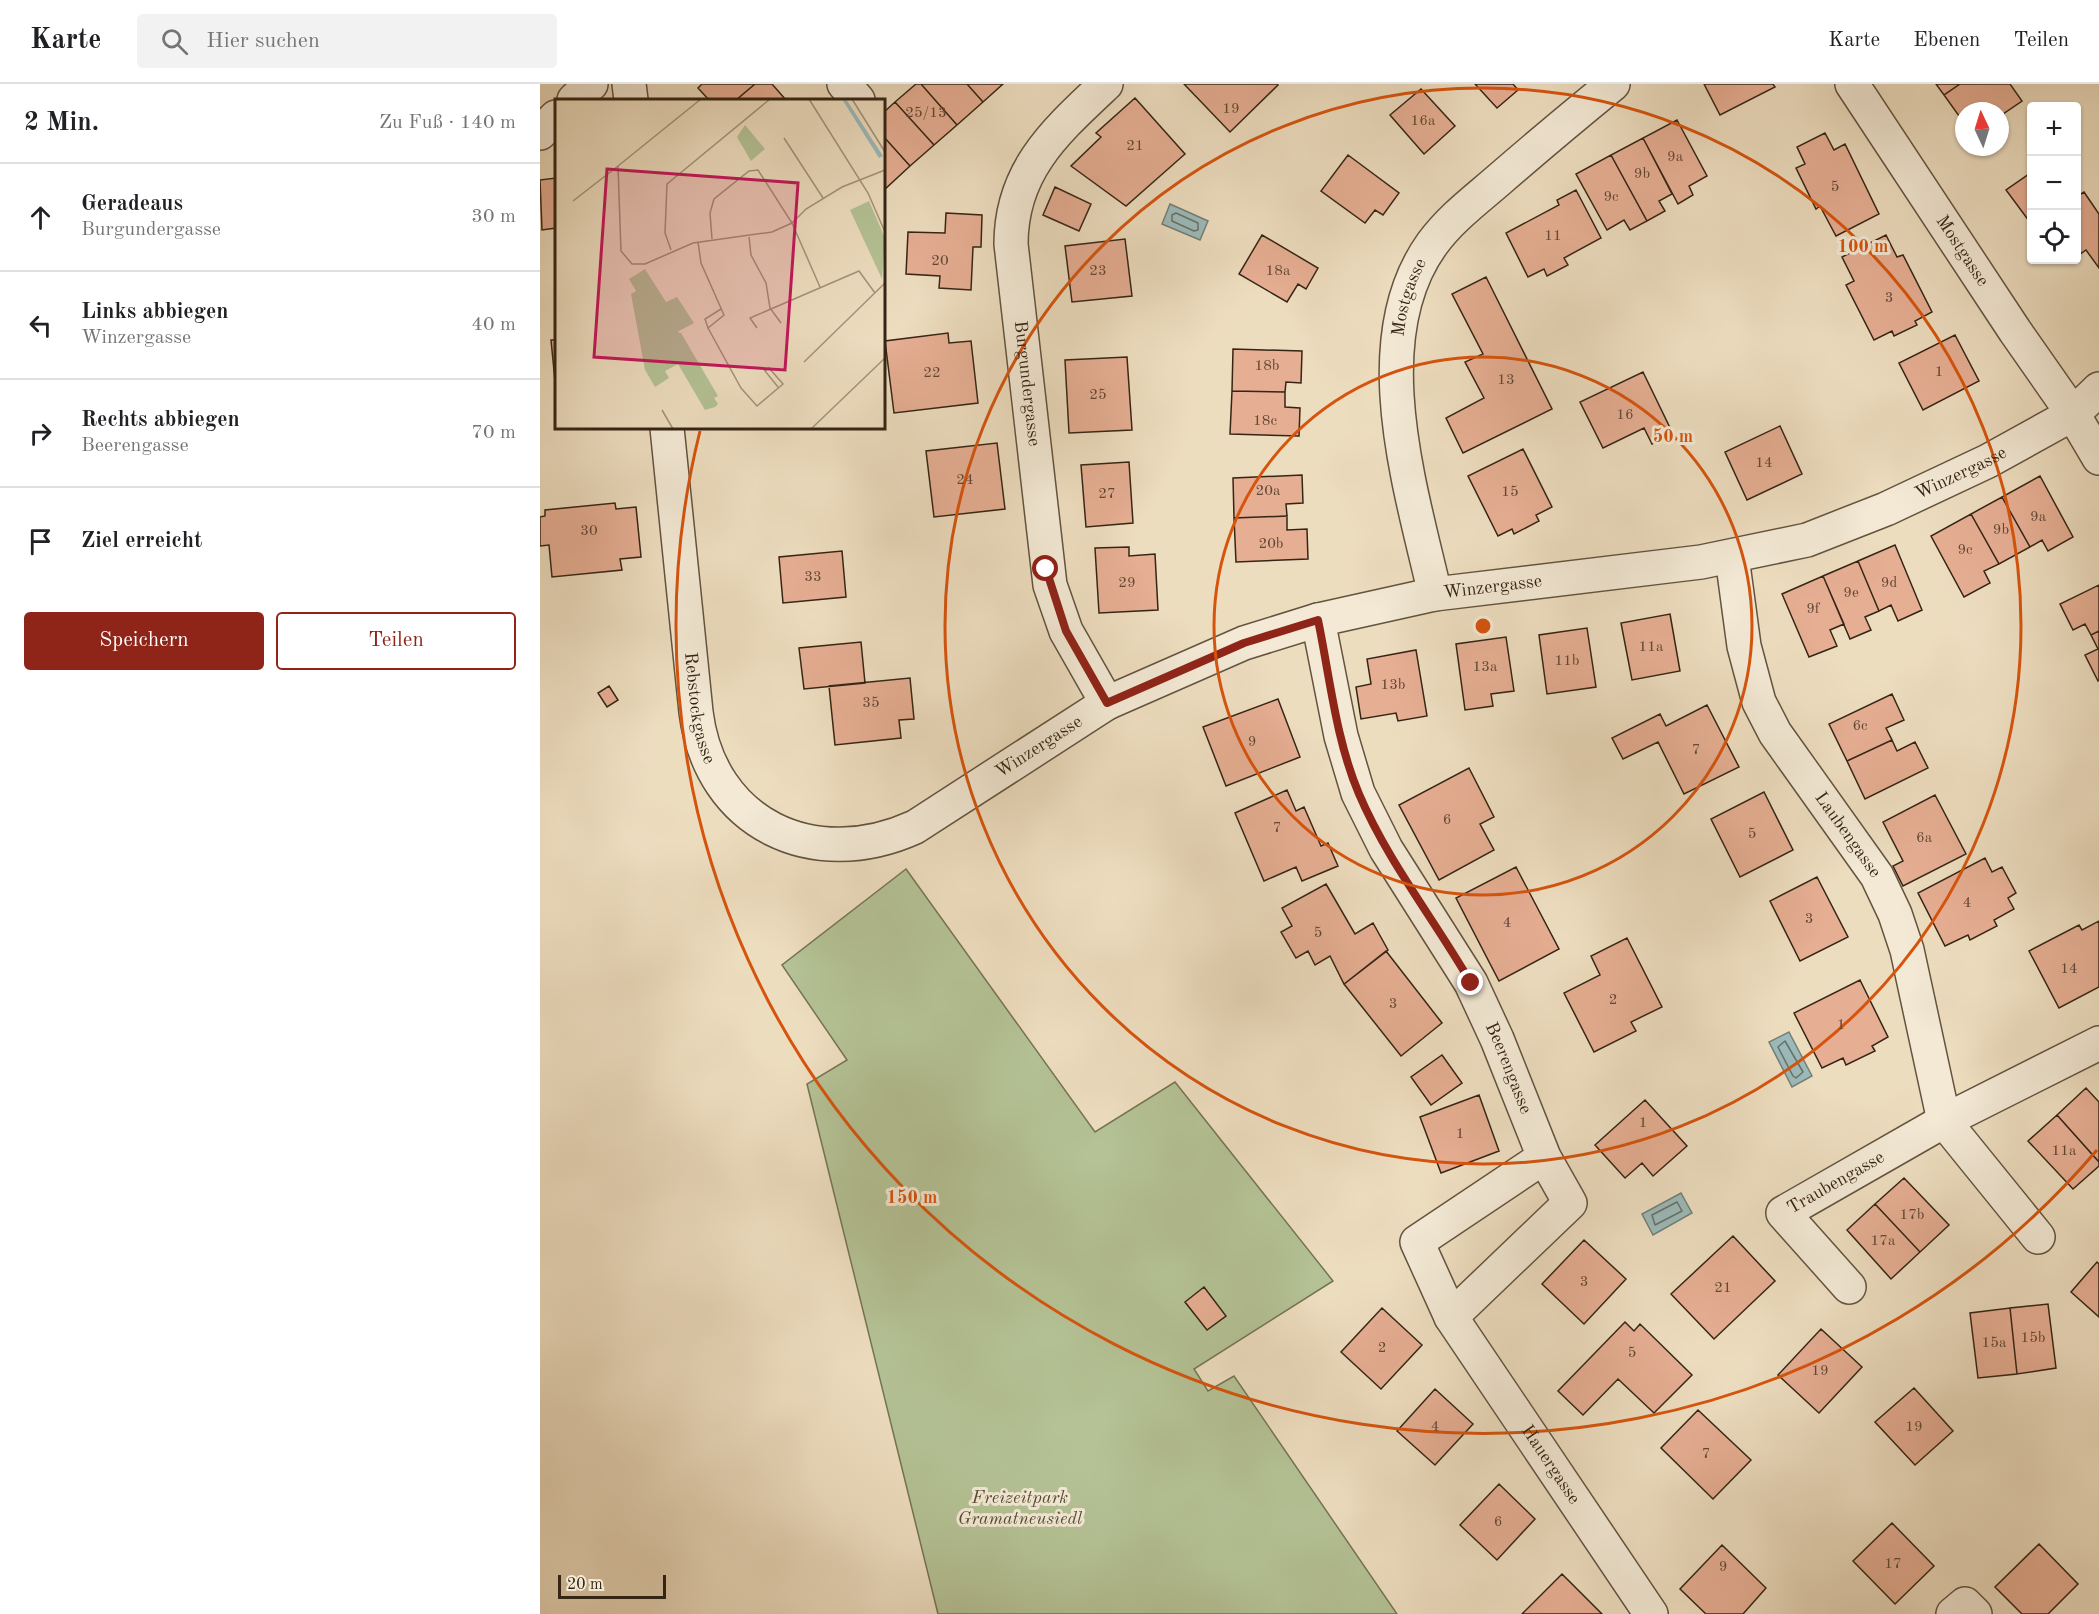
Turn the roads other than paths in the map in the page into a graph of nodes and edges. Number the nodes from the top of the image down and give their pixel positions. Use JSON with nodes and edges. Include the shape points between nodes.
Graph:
{"nodes":[{"id":1,"x":591,"y":84,"type":"edge"},
{"id":2,"x":629,"y":84,"type":"edge"},
{"id":3,"x":843,"y":84,"type":"edge"},
{"id":4,"x":1106,"y":84,"type":"edge"},
{"id":5,"x":1613,"y":84,"type":"edge"},
{"id":6,"x":1852,"y":84,"type":"edge"},
{"id":7,"x":575,"y":99,"type":"edge"},
{"id":8,"x":631,"y":99,"type":"edge"},
{"id":9,"x":857,"y":99,"type":"edge"},
{"id":10,"x":555,"y":118,"type":"edge"},
{"id":11,"x":540,"y":133,"type":"edge"},
{"id":12,"x":2099,"y":389,"type":"edge"},
{"id":13,"x":2073,"y":414,"type":"junction"},
{"id":14,"x":667,"y":429,"type":"edge"},
{"id":15,"x":2099,"y":458,"type":"edge"},
{"id":16,"x":1732,"y":557,"type":"junction"},
{"id":17,"x":1435,"y":594,"type":"junction"},
{"id":18,"x":1318,"y":620,"type":"junction"},
{"id":19,"x":1107,"y":703,"type":"junction"},
{"id":20,"x":901,"y":833,"type":"joint"},
{"id":21,"x":2099,"y":1042,"type":"edge"},
{"id":22,"x":1944,"y":1121,"type":"junction"},
{"id":23,"x":1544,"y":1157,"type":"junction"},
{"id":24,"x":2038,"y":1237,"type":"dead end"},
{"id":25,"x":1849,"y":1287,"type":"dead end"},
{"id":26,"x":1451,"y":1317,"type":"junction"},
{"id":27,"x":1651,"y":1614,"type":"edge"},
{"id":28,"x":1953,"y":1614,"type":"edge"},
{"id":29,"x":1975,"y":1614,"type":"edge"}],
"edges":[{"from":1,"to":7,"type":"street"},
{"from":2,"to":8,"type":"street"},
{"from":3,"to":9,"type":"street"},
{"from":4,"to":19,"type":"street","name":"Burgundergasse","via":[[1055,133],[1030,168],[1016,201],[1011,244],[1050,585],[1066,631]]},
{"from":5,"to":17,"type":"street","name":"Mostgasse","via":[[1452,221],[1420,263],[1406,298],[1400,330],[1398,402],[1409,482]]},
{"from":6,"to":13,"type":"street","name":"Mostgasse"},
{"from":10,"to":11,"type":"street"},
{"from":12,"to":13,"type":"street","name":"Winzergasse"},
{"from":13,"to":15,"type":"street","name":"Mostgasse"},
{"from":13,"to":16,"type":"street","name":"Winzergasse","via":[[1988,461],[1886,509],[1807,540]]},
{"from":14,"to":20,"type":"street","name":"Rebstockgasse","via":[[698,726],[713,772],[745,810],[774,830],[796,839],[842,846],[871,843]]},
{"from":16,"to":17,"type":"street","name":"Winzergasse"},
{"from":16,"to":22,"type":"street","name":"Laubengasse","via":[[1748,665],[1762,709],[1775,734],[1863,854],[1895,914],[1910,959]]},
{"from":17,"to":18,"type":"street","name":"Winzergasse"},
{"from":18,"to":19,"type":"street","name":"Winzergasse","via":[[1244,643]]},
{"from":18,"to":23,"type":"street","name":"Beerengasse","via":[[1341,736],[1359,793],[1386,849],[1471,983]]},
{"from":19,"to":20,"type":"street","name":"Winzergasse"},
{"from":21,"to":22,"type":"street","name":"Traubengasse"},
{"from":22,"to":24,"type":"street"},
{"from":22,"to":25,"type":"street","name":"Traubengasse","via":[[1783,1213]]},
{"from":23,"to":26,"type":"street","name":"Beerengasse","via":[[1570,1203]]},
{"from":23,"to":26,"type":"street","via":[[1417,1242]]},
{"from":26,"to":27,"type":"street","name":"Hauergasse"},
{"from":28,"to":29,"type":"street","via":[[1965,1604]]}]}
